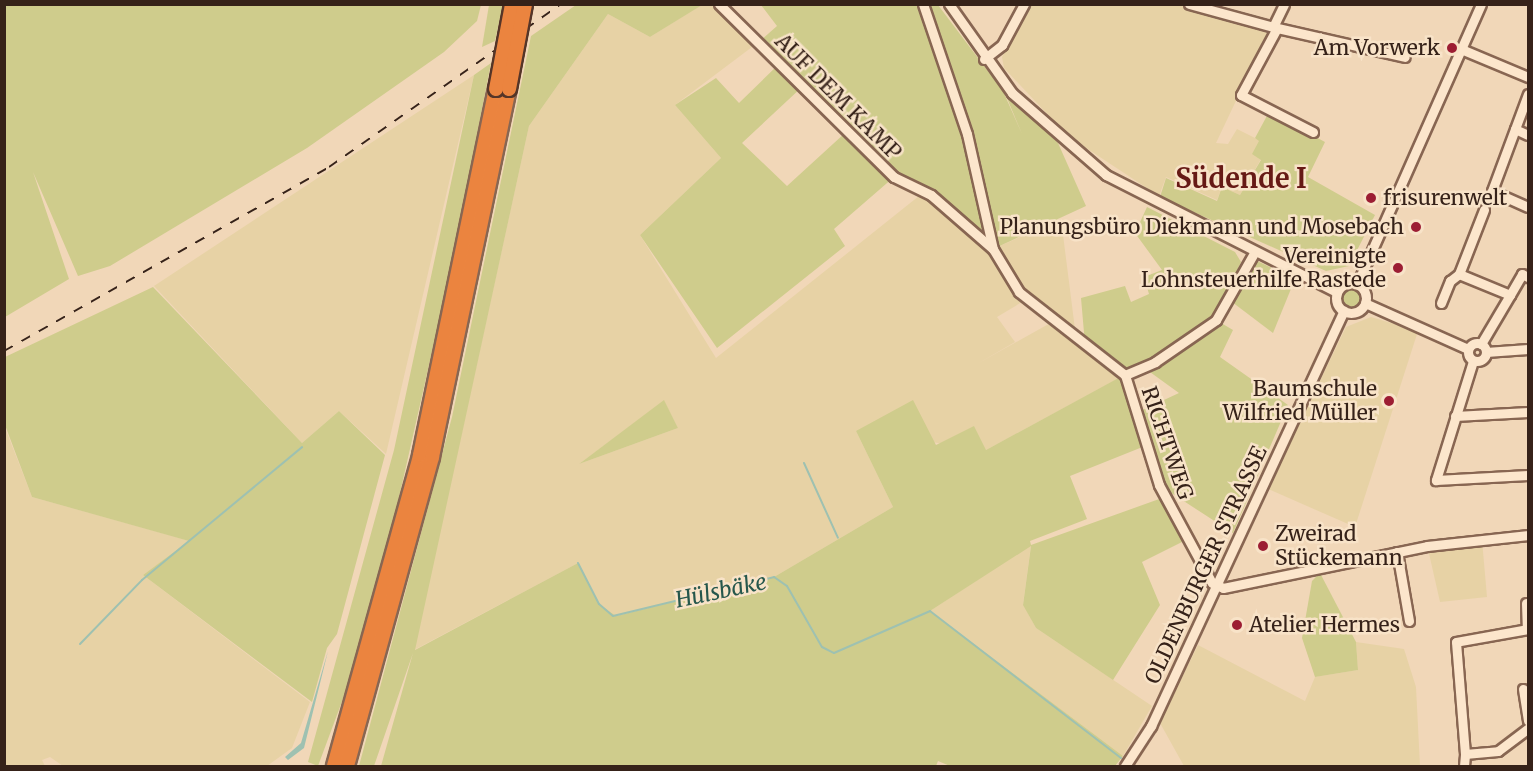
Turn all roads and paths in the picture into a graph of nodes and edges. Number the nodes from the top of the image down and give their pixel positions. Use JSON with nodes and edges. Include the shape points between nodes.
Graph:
{"nodes":[{"id":1,"x":512,"y":4,"type":"edge"},
{"id":2,"x":525,"y":4,"type":"edge"},
{"id":3,"x":719,"y":4,"type":"edge"},
{"id":4,"x":923,"y":4,"type":"edge"},
{"id":5,"x":949,"y":4,"type":"edge"},
{"id":6,"x":1024,"y":4,"type":"edge"},
{"id":7,"x":1189,"y":4,"type":"edge"},
{"id":8,"x":1284,"y":4,"type":"edge"},
{"id":9,"x":1481,"y":4,"type":"edge"},
{"id":10,"x":1275,"y":28,"type":"junction"},
{"id":11,"x":1461,"y":49,"type":"junction"},
{"id":12,"x":1405,"y":57,"type":"dead end"},
{"id":13,"x":984,"y":59,"type":"junction"},
{"id":14,"x":1528,"y":77,"type":"edge"},
{"id":15,"x":503,"y":89,"type":"junction"},
{"id":16,"x":1528,"y":94,"type":"edge"},
{"id":17,"x":1515,"y":129,"type":"junction"},
{"id":18,"x":1313,"y":132,"type":"dead end"},
{"id":19,"x":1528,"y":135,"type":"edge"},
{"id":20,"x":1528,"y":207,"type":"edge"},
{"id":21,"x":1484,"y":210,"type":"dead end"},
{"id":22,"x":993,"y":249,"type":"junction"},
{"id":23,"x":1254,"y":253,"type":"junction"},
{"id":24,"x":1460,"y":274,"type":"junction"},
{"id":25,"x":1528,"y":277,"type":"edge"},
{"id":26,"x":1357,"y":284,"type":"junction"},
{"id":27,"x":1337,"y":292,"type":"junction"},
{"id":28,"x":1510,"y":296,"type":"junction"},
{"id":29,"x":1365,"y":303,"type":"junction"},
{"id":30,"x":1441,"y":303,"type":"dead end"},
{"id":31,"x":1344,"y":311,"type":"junction"},
{"id":32,"x":1484,"y":348,"type":"junction"},
{"id":33,"x":1468,"y":349,"type":"junction"},
{"id":34,"x":1528,"y":349,"type":"edge"},
{"id":35,"x":1473,"y":361,"type":"junction"},
{"id":36,"x":1125,"y":375,"type":"junction"},
{"id":37,"x":1528,"y":411,"type":"edge"},
{"id":38,"x":1455,"y":416,"type":"junction"},
{"id":39,"x":1528,"y":475,"type":"edge"},
{"id":40,"x":1528,"y":535,"type":"edge"},
{"id":41,"x":1398,"y":552,"type":"junction"},
{"id":42,"x":1217,"y":586,"type":"junction"},
{"id":43,"x":1526,"y":603,"type":"dead end"},
{"id":44,"x":1409,"y":621,"type":"dead end"},
{"id":45,"x":1528,"y":629,"type":"edge"},
{"id":46,"x":1523,"y":689,"type":"dead end"},
{"id":47,"x":1528,"y":720,"type":"edge"},
{"id":48,"x":1528,"y":728,"type":"edge"},
{"id":49,"x":1465,"y":754,"type":"junction"},
{"id":50,"x":339,"y":764,"type":"edge"},
{"id":51,"x":1125,"y":766,"type":"edge"},
{"id":52,"x":1464,"y":766,"type":"edge"}],
"edges":[{"from":1,"to":15,"type":"highway","bridge":true},
{"from":2,"to":15,"type":"highway","bridge":true},
{"from":3,"to":22,"type":"street","name":"AUF DEM KAMP","via":[[894,177],[932,195]]},
{"from":4,"to":22,"type":"street","via":[[967,134]]},
{"from":5,"to":13,"type":"street"},
{"from":6,"to":13,"type":"street","via":[[1002,45]]},
{"from":7,"to":10,"type":"street"},
{"from":8,"to":10,"type":"street"},
{"from":9,"to":11,"type":"street"},
{"from":10,"to":12,"type":"street"},
{"from":10,"to":18,"type":"street","via":[[1241,94]]},
{"from":11,"to":14,"type":"street"},
{"from":11,"to":26,"type":"street"},
{"from":13,"to":23,"type":"street","via":[[1037,118],[1106,175]]},
{"from":15,"to":50,"type":"highway","via":[[420,455]]},
{"from":16,"to":17,"type":"street"},
{"from":17,"to":19,"type":"street"},
{"from":17,"to":20,"type":"street","via":[[1492,191]]},
{"from":21,"to":24,"type":"street"},
{"from":22,"to":36,"type":"street","name":"RICHTWEG","via":[[1019,292]]},
{"from":23,"to":27,"type":"street"},
{"from":23,"to":36,"type":"street","via":[[1216,320],[1180,346]]},
{"from":24,"to":28,"type":"street"},
{"from":24,"to":30,"type":"street","via":[[1450,281]]},
{"from":25,"to":28,"type":"street","via":[[1522,274]]},
{"from":26,"to":27,"type":"street","via":[[1343,285]]},
{"from":26,"to":29,"type":"street","via":[[1364,291]]},
{"from":27,"to":31,"type":"street"},
{"from":28,"to":32,"type":"street"},
{"from":29,"to":31,"type":"street","via":[[1356,312]]},
{"from":29,"to":33,"type":"street"},
{"from":31,"to":42,"type":"street","name":"OLDENBURGER STRASSE"},
{"from":32,"to":33,"type":"street"},
{"from":32,"to":34,"type":"street"},
{"from":32,"to":35,"type":"street","via":[[1482,360]]},
{"from":33,"to":35,"type":"street"},
{"from":35,"to":38,"type":"street"},
{"from":36,"to":42,"type":"street","name":"RICHTWEG","via":[[1159,485],[1207,579]]},
{"from":37,"to":38,"type":"street"},
{"from":38,"to":39,"type":"street","via":[[1436,480]]},
{"from":40,"to":41,"type":"street"},
{"from":41,"to":42,"type":"street"},
{"from":41,"to":44,"type":"street"},
{"from":42,"to":51,"type":"street","name":"OLDENBURGER STRASSE","via":[[1151,726]]},
{"from":43,"to":45,"type":"street"},
{"from":45,"to":49,"type":"street","via":[[1456,642]]},
{"from":46,"to":47,"type":"street"},
{"from":48,"to":49,"type":"street","via":[[1498,751]]},
{"from":49,"to":52,"type":"street"}]}
